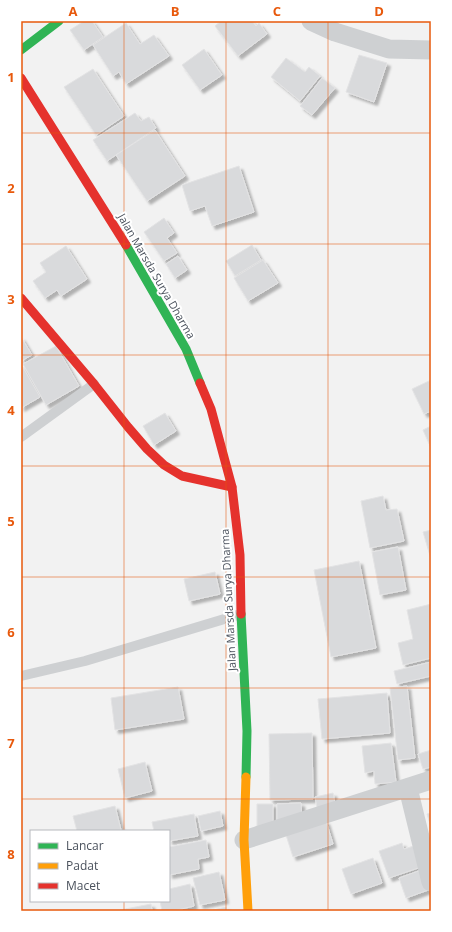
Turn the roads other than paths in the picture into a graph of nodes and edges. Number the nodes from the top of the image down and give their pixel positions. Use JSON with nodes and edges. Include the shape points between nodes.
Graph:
{"nodes":[{"id":1,"x":59,"y":21,"type":"edge"},
{"id":2,"x":311,"y":21,"type":"edge"},
{"id":3,"x":21,"y":50,"type":"edge"},
{"id":4,"x":431,"y":50,"type":"edge"},
{"id":5,"x":21,"y":78,"type":"edge"},
{"id":6,"x":21,"y":298,"type":"edge"},
{"id":7,"x":94,"y":384,"type":"junction"},
{"id":8,"x":21,"y":437,"type":"edge"},
{"id":9,"x":232,"y":486,"type":"junction"},
{"id":10,"x":241,"y":614,"type":"junction"},
{"id":11,"x":21,"y":676,"type":"edge"},
{"id":12,"x":431,"y":780,"type":"edge"},
{"id":13,"x":408,"y":788,"type":"junction"},
{"id":14,"x":244,"y":840,"type":"junction"},
{"id":15,"x":431,"y":882,"type":"edge"},
{"id":16,"x":248,"y":911,"type":"edge"}],
"edges":[{"from":1,"to":3,"type":"main road"},
{"from":2,"to":4,"type":"street","via":[[335,32],[389,49]]},
{"from":5,"to":9,"type":"main road","name":"Jalan Marsda Surya Dharma","via":[[135,259],[186,349],[211,409]]},
{"from":6,"to":7,"type":"main road"},
{"from":7,"to":8,"type":"lane"},
{"from":7,"to":9,"type":"main road","via":[[128,427],[164,465],[182,476]]},
{"from":9,"to":10,"type":"main road","name":"Jalan Marsda Surya Dharma","via":[[240,555]]},
{"from":10,"to":11,"type":"lane","via":[[85,661]]},
{"from":10,"to":14,"type":"main road","name":"Jalan Marsda Surya Dharma","via":[[247,731]]},
{"from":12,"to":13,"type":"street"},
{"from":13,"to":14,"type":"street"},
{"from":13,"to":15,"type":"street"},
{"from":14,"to":16,"type":"main road","name":"Jalan Marsda Surya Dharma"}]}
